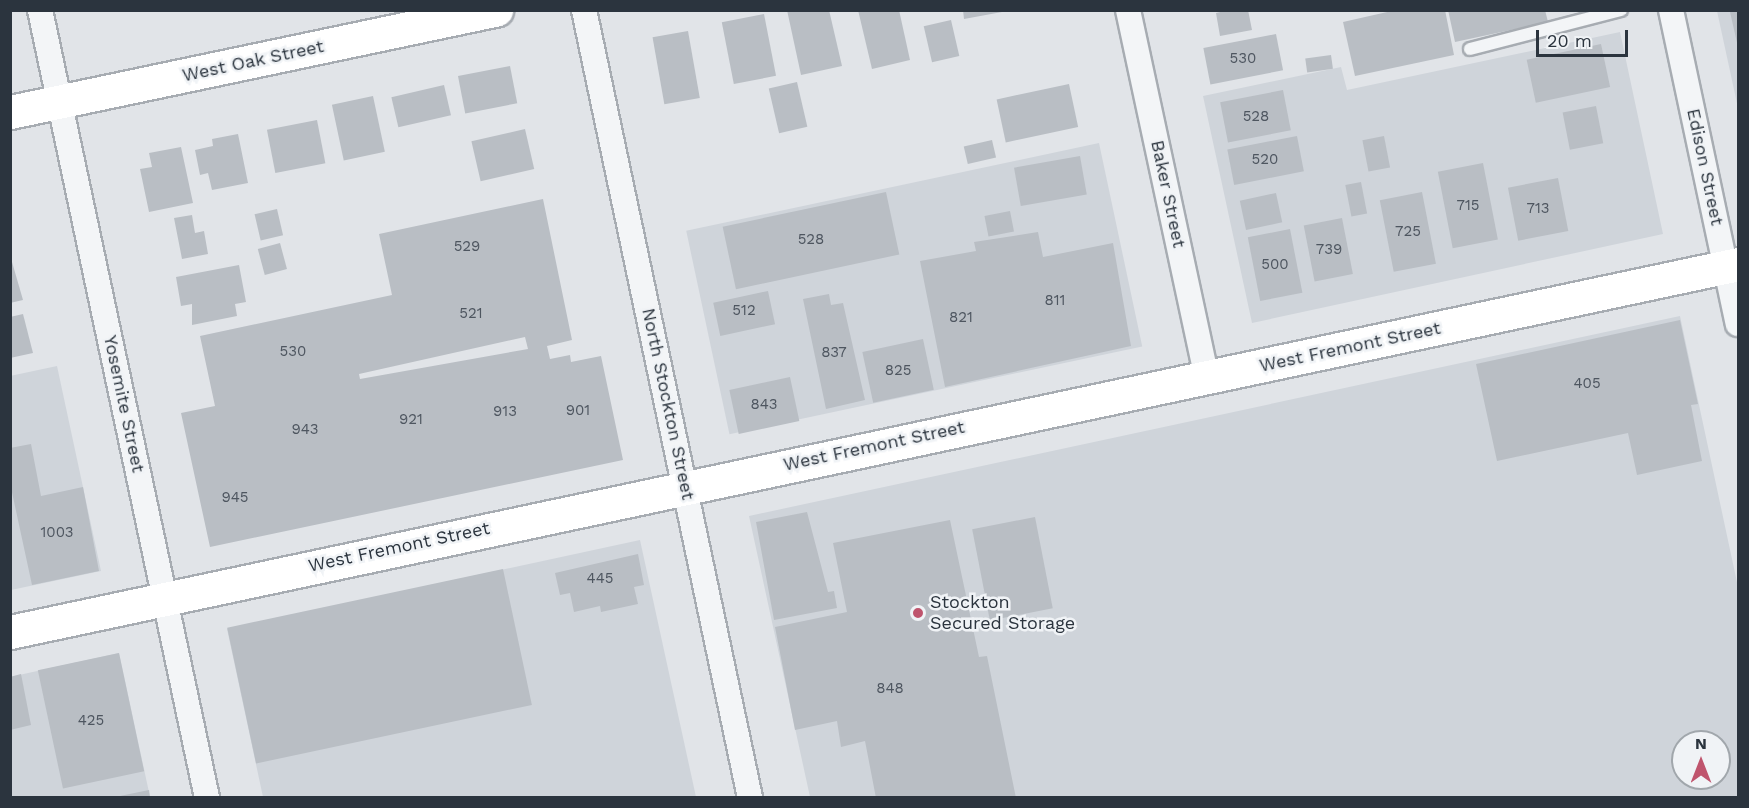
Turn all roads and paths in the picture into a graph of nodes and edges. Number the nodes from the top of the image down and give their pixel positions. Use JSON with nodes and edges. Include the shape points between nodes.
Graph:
{"nodes":[{"id":1,"x":40,"y":10,"type":"edge"},
{"id":2,"x":496,"y":10,"type":"edge"},
{"id":3,"x":584,"y":10,"type":"edge"},
{"id":4,"x":1128,"y":10,"type":"edge"},
{"id":5,"x":1621,"y":10,"type":"edge"},
{"id":6,"x":1671,"y":10,"type":"edge"},
{"id":7,"x":1470,"y":49,"type":"dead end"},
{"id":8,"x":59,"y":101,"type":"junction"},
{"id":9,"x":10,"y":112,"type":"edge"},
{"id":10,"x":1732,"y":266,"type":"edge"},
{"id":11,"x":1738,"y":324,"type":"edge"},
{"id":12,"x":1207,"y":377,"type":"junction"},
{"id":13,"x":686,"y":485,"type":"junction"},
{"id":14,"x":166,"y":598,"type":"junction"},
{"id":15,"x":10,"y":632,"type":"edge"},
{"id":16,"x":207,"y":798,"type":"edge"},
{"id":17,"x":750,"y":798,"type":"edge"}],
"edges":[{"from":1,"to":8,"type":"street","name":"Yosemite Street"},
{"from":2,"to":8,"type":"street","name":"West Oak Street"},
{"from":3,"to":13,"type":"street","name":"North Stockton Street"},
{"from":4,"to":12,"type":"street","name":"Baker Street"},
{"from":5,"to":7,"type":"lane"},
{"from":6,"to":10,"type":"street","name":"Edison Street"},
{"from":8,"to":9,"type":"street","name":"West Oak Street"},
{"from":8,"to":14,"type":"street","name":"Yosemite Street"},
{"from":10,"to":11,"type":"street","name":"Edison Street"},
{"from":10,"to":12,"type":"street","name":"West Fremont Street"},
{"from":12,"to":13,"type":"street","name":"West Fremont Street"},
{"from":13,"to":14,"type":"street","name":"West Fremont Street"},
{"from":13,"to":17,"type":"street","name":"North Stockton Street"},
{"from":14,"to":15,"type":"street","name":"West Fremont Street"},
{"from":14,"to":16,"type":"street","name":"Yosemite Street"}]}
